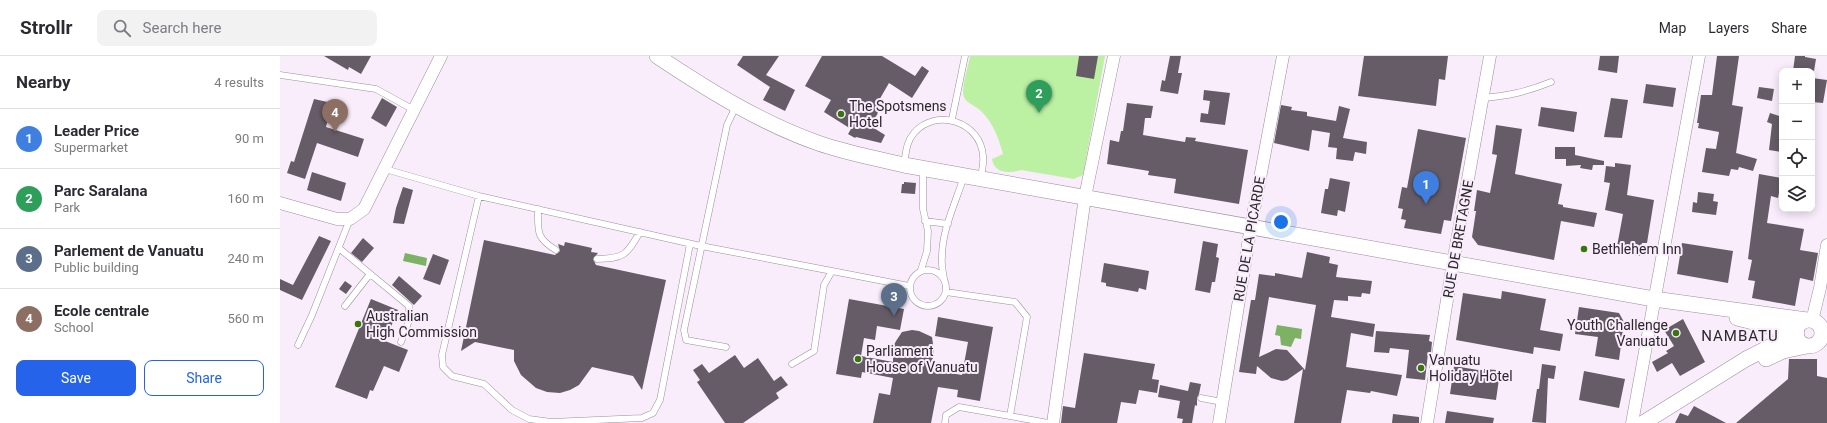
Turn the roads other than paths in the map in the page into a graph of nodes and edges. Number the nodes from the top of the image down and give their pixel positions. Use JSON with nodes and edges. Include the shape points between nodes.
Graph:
{"nodes":[{"id":1,"x":441,"y":56,"type":"edge"},
{"id":2,"x":658,"y":56,"type":"edge"},
{"id":3,"x":965,"y":56,"type":"edge"},
{"id":4,"x":1114,"y":56,"type":"edge"},
{"id":5,"x":1283,"y":56,"type":"edge"},
{"id":6,"x":1490,"y":56,"type":"edge"},
{"id":7,"x":1699,"y":56,"type":"edge"},
{"id":8,"x":280,"y":74,"type":"edge"},
{"id":9,"x":1551,"y":82,"type":"dead end"},
{"id":10,"x":1482,"y":98,"type":"junction"},
{"id":11,"x":736,"y":106,"type":"junction"},
{"id":12,"x":414,"y":110,"type":"junction"},
{"id":13,"x":952,"y":119,"type":"junction"},
{"id":14,"x":904,"y":164,"type":"junction"},
{"id":15,"x":923,"y":168,"type":"junction"},
{"id":16,"x":385,"y":169,"type":"junction"},
{"id":17,"x":965,"y":175,"type":"junction"},
{"id":18,"x":981,"y":177,"type":"junction"},
{"id":19,"x":479,"y":196,"type":"junction"},
{"id":20,"x":1085,"y":197,"type":"junction"},
{"id":21,"x":280,"y":203,"type":"edge"},
{"id":22,"x":538,"y":209,"type":"junction"},
{"id":23,"x":350,"y":219,"type":"junction"},
{"id":24,"x":925,"y":221,"type":"junction"},
{"id":25,"x":948,"y":224,"type":"junction"},
{"id":26,"x":1251,"y":226,"type":"junction"},
{"id":27,"x":640,"y":232,"type":"junction"},
{"id":28,"x":690,"y":244,"type":"junction"},
{"id":29,"x":1827,"y":245,"type":"edge"},
{"id":30,"x":701,"y":246,"type":"junction"},
{"id":31,"x":340,"y":248,"type":"junction"},
{"id":32,"x":556,"y":250,"type":"dead end"},
{"id":33,"x":597,"y":259,"type":"dead end"},
{"id":34,"x":1453,"y":263,"type":"junction"},
{"id":35,"x":921,"y":270,"type":"junction"},
{"id":36,"x":832,"y":271,"type":"junction"},
{"id":37,"x":370,"y":274,"type":"junction"},
{"id":38,"x":944,"y":279,"type":"junction"},
{"id":39,"x":909,"y":286,"type":"junction"},
{"id":40,"x":946,"y":292,"type":"junction"},
{"id":41,"x":1654,"y":299,"type":"junction"},
{"id":42,"x":345,"y":306,"type":"dead end"},
{"id":43,"x":1698,"y":306,"type":"junction"},
{"id":44,"x":1815,"y":322,"type":"edge"},
{"id":45,"x":1797,"y":333,"type":"junction"},
{"id":46,"x":401,"y":342,"type":"dead end"},
{"id":47,"x":1816,"y":344,"type":"edge"},
{"id":48,"x":298,"y":345,"type":"dead end"},
{"id":49,"x":726,"y":348,"type":"dead end"},
{"id":50,"x":792,"y":364,"type":"dead end"},
{"id":51,"x":1697,"y":389,"type":"junction"},
{"id":52,"x":1201,"y":398,"type":"dead end"},
{"id":53,"x":1222,"y":402,"type":"junction"},
{"id":54,"x":1010,"y":416,"type":"junction"},
{"id":55,"x":945,"y":423,"type":"edge"},
{"id":56,"x":1048,"y":423,"type":"edge"},
{"id":57,"x":1054,"y":423,"type":"edge"},
{"id":58,"x":1219,"y":423,"type":"edge"},
{"id":59,"x":1427,"y":423,"type":"edge"},
{"id":60,"x":1632,"y":423,"type":"edge"},
{"id":61,"x":1643,"y":423,"type":"edge"}],
"edges":[{"from":1,"to":12,"type":"street"},
{"from":2,"to":11,"type":"street"},
{"from":3,"to":13,"type":"lane"},
{"from":4,"to":20,"type":"street"},
{"from":5,"to":26,"type":"street","name":"RUE DE LA PICARDE"},
{"from":6,"to":10,"type":"street","name":"RUE DE BRETAGNE"},
{"from":7,"to":41,"type":"street"},
{"from":8,"to":12,"type":"lane","via":[[376,89]]},
{"from":9,"to":10,"type":"lane","via":[[1528,92]]},
{"from":10,"to":34,"type":"street","name":"RUE DE BRETAGNE"},
{"from":11,"to":14,"type":"street","via":[[817,143]]},
{"from":11,"to":30,"type":"lane","via":[[727,125]]},
{"from":12,"to":16,"type":"street"},
{"from":13,"to":14,"type":"lane","via":[[935,120],[914,133],[907,146]]},
{"from":13,"to":18,"type":"lane","via":[[964,125],[978,139],[983,155]]},
{"from":14,"to":15,"type":"street"},
{"from":15,"to":17,"type":"street"},
{"from":15,"to":24,"type":"lane"},
{"from":16,"to":19,"type":"lane"},
{"from":16,"to":23,"type":"street","via":[[364,209]]},
{"from":17,"to":18,"type":"street"},
{"from":17,"to":25,"type":"lane"},
{"from":18,"to":20,"type":"street"},
{"from":19,"to":22,"type":"lane"},
{"from":19,"to":28,"type":"lane","via":[[442,355],[443,367],[452,376],[484,384],[512,410],[529,419],[550,422],[642,418],[653,413],[660,400]]},
{"from":20,"to":26,"type":"street"},
{"from":20,"to":57,"type":"street"},
{"from":21,"to":23,"type":"street","via":[[337,219]]},
{"from":22,"to":27,"type":"lane"},
{"from":22,"to":32,"type":"lane","via":[[538,230],[544,243]]},
{"from":23,"to":31,"type":"lane"},
{"from":24,"to":25,"type":"lane"},
{"from":24,"to":35,"type":"lane","via":[[928,231],[927,251]]},
{"from":25,"to":38,"type":"lane","via":[[942,258]]},
{"from":26,"to":34,"type":"street"},
{"from":26,"to":53,"type":"street","name":"RUE DE LA PICARDE"},
{"from":27,"to":28,"type":"lane"},
{"from":27,"to":33,"type":"lane","via":[[632,247],[618,258]]},
{"from":28,"to":30,"type":"lane"},
{"from":29,"to":44,"type":"street"},
{"from":30,"to":36,"type":"lane"},
{"from":30,"to":49,"type":"lane","via":[[684,330],[686,340]]},
{"from":31,"to":37,"type":"lane"},
{"from":31,"to":48,"type":"lane"},
{"from":34,"to":41,"type":"street"},
{"from":34,"to":59,"type":"street","name":"RUE DE BRETAGNE"},
{"from":35,"to":38,"type":"lane","via":[[937,272]]},
{"from":35,"to":39,"type":"lane","via":[[913,277]]},
{"from":36,"to":39,"type":"lane"},
{"from":36,"to":50,"type":"lane","via":[[824,285],[814,351]]},
{"from":37,"to":42,"type":"lane"},
{"from":37,"to":46,"type":"lane","via":[[409,306],[408,323]]},
{"from":38,"to":40,"type":"lane"},
{"from":39,"to":40,"type":"lane","via":[[915,302],[928,307],[939,302]]},
{"from":40,"to":54,"type":"lane","via":[[1016,302],[1027,317]]},
{"from":41,"to":43,"type":"street"},
{"from":41,"to":60,"type":"street"},
{"from":43,"to":44,"type":"street"},
{"from":43,"to":45,"type":"street"},
{"from":44,"to":45,"type":"street","via":[[1800,325]]},
{"from":44,"to":47,"type":"street","via":[[1822,333]]},
{"from":45,"to":47,"type":"street","via":[[1799,341]]},
{"from":45,"to":51,"type":"street","via":[[1746,359]]},
{"from":47,"to":51,"type":"street","via":[[1783,351]]},
{"from":51,"to":61,"type":"street"},
{"from":52,"to":53,"type":"lane"},
{"from":53,"to":58,"type":"street","name":"RUE DE LA PICARDE"},
{"from":54,"to":55,"type":"lane","via":[[959,406],[946,415]]},
{"from":54,"to":56,"type":"lane"}]}
